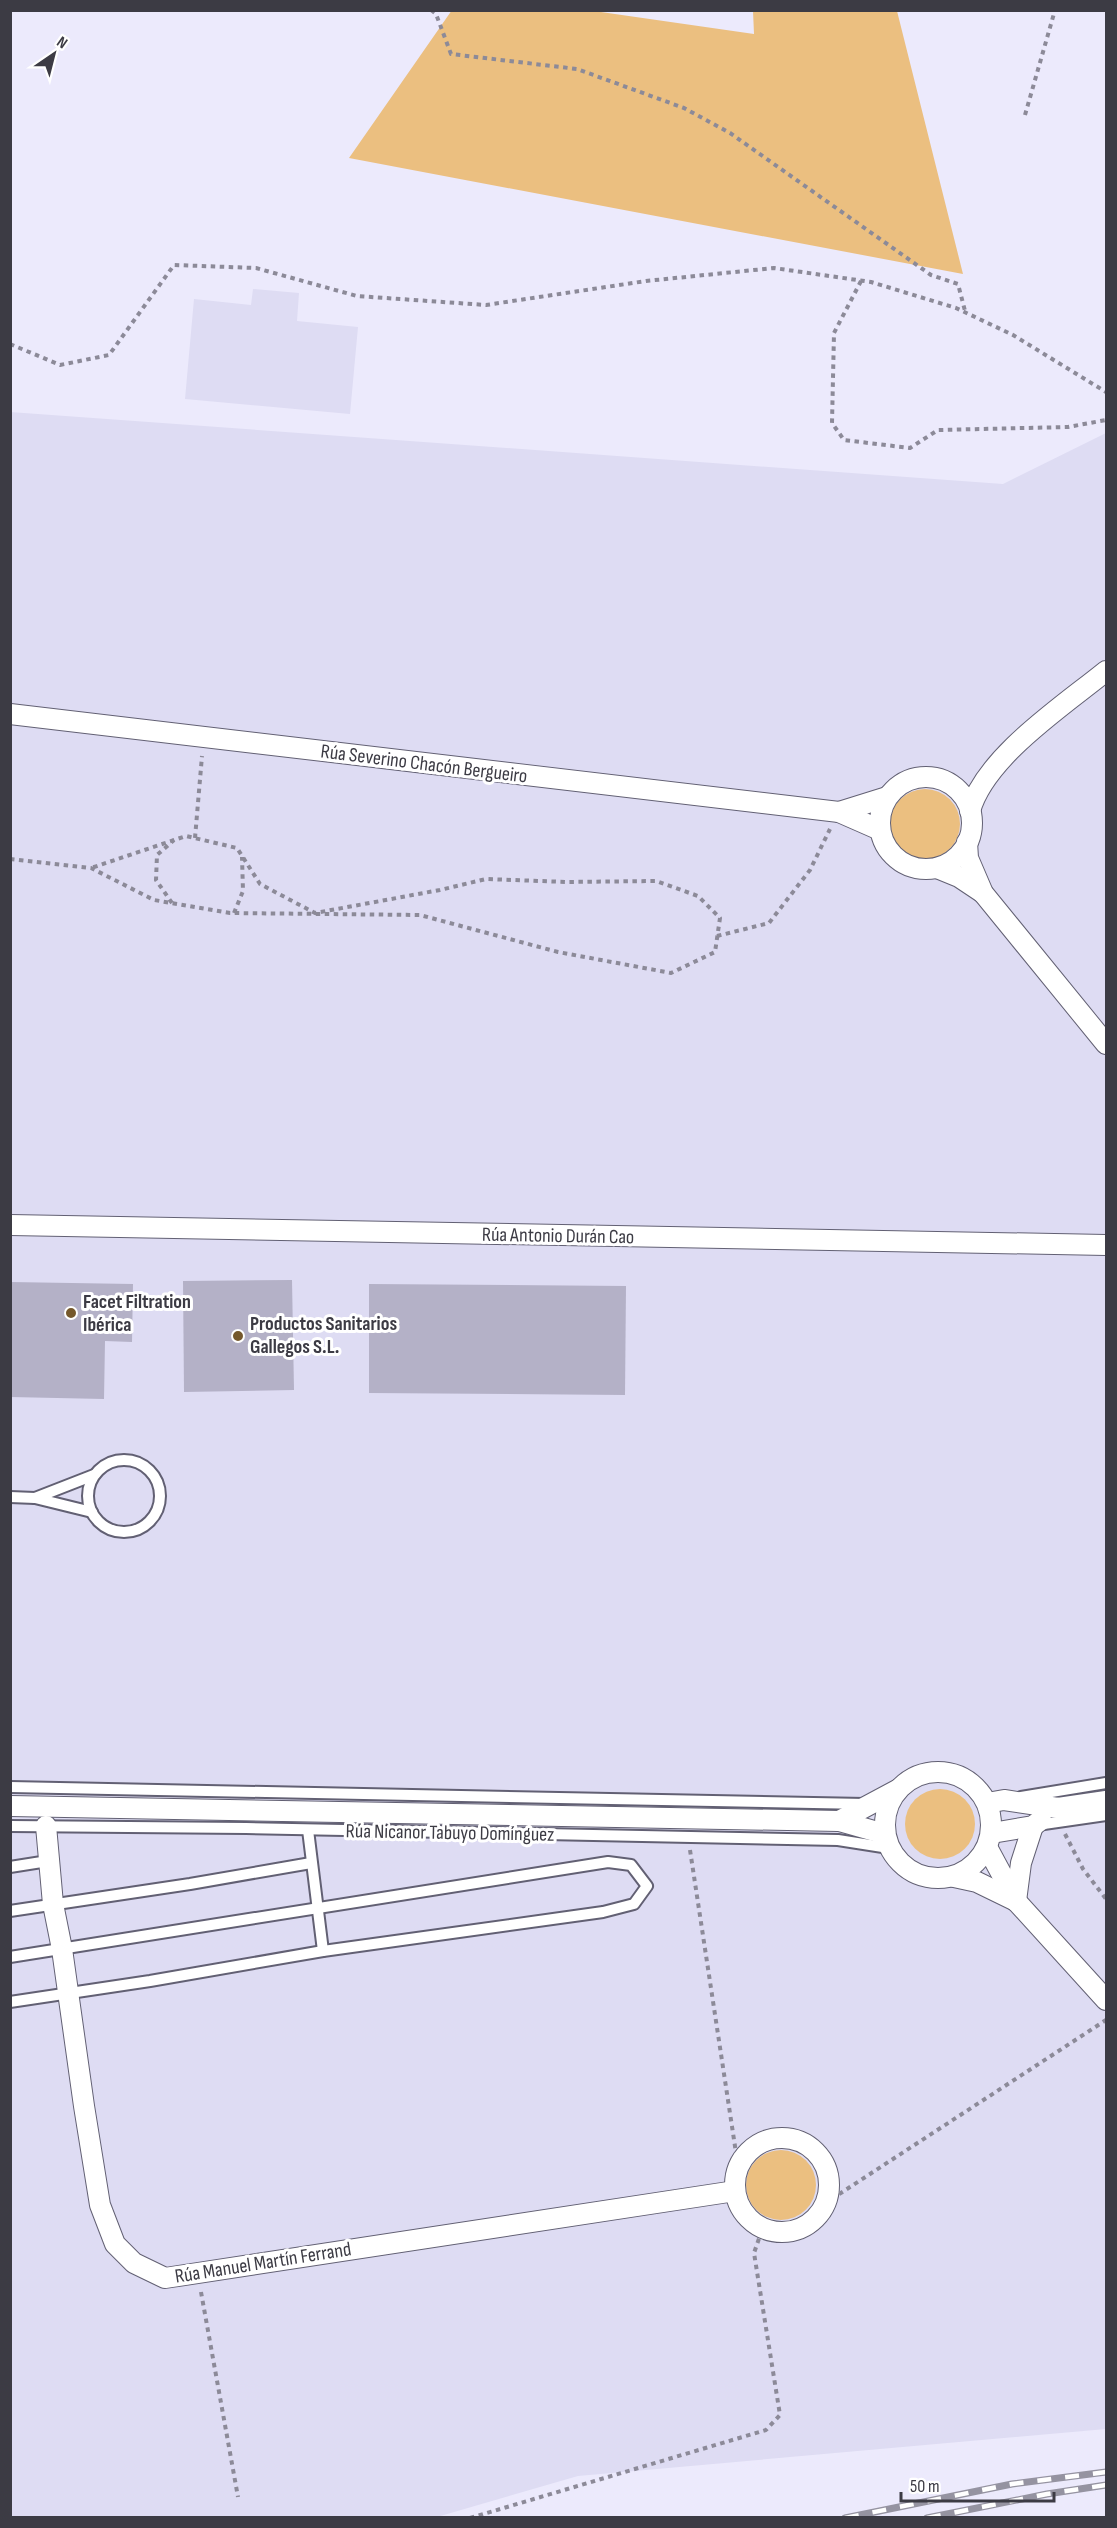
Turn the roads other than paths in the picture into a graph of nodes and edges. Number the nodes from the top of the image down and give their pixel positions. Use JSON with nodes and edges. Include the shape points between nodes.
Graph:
{"nodes":[{"id":1,"x":1107,"y":671,"type":"edge"},
{"id":2,"x":10,"y":714,"type":"edge"},
{"id":3,"x":995,"y":765,"type":"junction"},
{"id":4,"x":949,"y":783,"type":"junction"},
{"id":5,"x":887,"y":797,"type":"junction"},
{"id":6,"x":970,"y":811,"type":"junction"},
{"id":7,"x":838,"y":812,"type":"junction"},
{"id":8,"x":880,"y":830,"type":"junction"},
{"id":9,"x":968,"y":842,"type":"junction"},
{"id":10,"x":937,"y":868,"type":"junction"},
{"id":11,"x":983,"y":893,"type":"junction"},
{"id":12,"x":1107,"y":1044,"type":"edge"},
{"id":13,"x":10,"y":1225,"type":"edge"},
{"id":14,"x":1107,"y":1245,"type":"edge"},
{"id":15,"x":94,"y":1475,"type":"junction"},
{"id":16,"x":10,"y":1497,"type":"edge"},
{"id":17,"x":35,"y":1498,"type":"junction"},
{"id":18,"x":92,"y":1512,"type":"junction"},
{"id":19,"x":1107,"y":1783,"type":"edge"},
{"id":20,"x":10,"y":1787,"type":"edge"},
{"id":21,"x":897,"y":1790,"type":"junction"},
{"id":22,"x":996,"y":1801,"type":"junction"},
{"id":23,"x":1107,"y":1801,"type":"edge"},
{"id":24,"x":872,"y":1804,"type":"junction"},
{"id":25,"x":10,"y":1806,"type":"edge"},
{"id":26,"x":1059,"y":1815,"type":"junction"},
{"id":27,"x":1107,"y":1815,"type":"edge"},
{"id":28,"x":839,"y":1821,"type":"junction"},
{"id":29,"x":10,"y":1826,"type":"edge"},
{"id":30,"x":46,"y":1826,"type":"junction"},
{"id":31,"x":1033,"y":1826,"type":"junction"},
{"id":32,"x":308,"y":1830,"type":"junction"},
{"id":33,"x":989,"y":1840,"type":"junction"},
{"id":34,"x":887,"y":1841,"type":"junction"},
{"id":35,"x":48,"y":1861,"type":"junction"},
{"id":36,"x":311,"y":1863,"type":"junction"},
{"id":37,"x":10,"y":1867,"type":"edge"},
{"id":38,"x":954,"y":1877,"type":"junction"},
{"id":39,"x":1016,"y":1901,"type":"junction"},
{"id":40,"x":53,"y":1904,"type":"junction"},
{"id":41,"x":318,"y":1909,"type":"junction"},
{"id":42,"x":10,"y":1911,"type":"edge"},
{"id":43,"x":62,"y":1949,"type":"junction"},
{"id":44,"x":323,"y":1951,"type":"junction"},
{"id":45,"x":10,"y":1957,"type":"edge"},
{"id":46,"x":69,"y":1993,"type":"junction"},
{"id":47,"x":1107,"y":2000,"type":"edge"},
{"id":48,"x":10,"y":2002,"type":"edge"},
{"id":49,"x":735,"y":2191,"type":"junction"}],
"edges":[{"from":1,"to":3,"type":"street"},
{"from":2,"to":7,"type":"street","name":"Rúa Severino Chacón Bergueiro"},
{"from":3,"to":4,"type":"street","via":[[960,782]]},
{"from":3,"to":6,"type":"street"},
{"from":4,"to":5,"type":"street","via":[[922,777],[903,783]]},
{"from":4,"to":6,"type":"street","via":[[959,791]]},
{"from":5,"to":7,"type":"street","name":"Rúa Severino Chacón Bergueiro"},
{"from":5,"to":8,"type":"street"},
{"from":6,"to":9,"type":"street"},
{"from":7,"to":8,"type":"street","name":"Rúa Severino Chacón Bergueiro"},
{"from":8,"to":10,"type":"street","via":[[885,845],[901,861],[922,869]]},
{"from":9,"to":10,"type":"street","via":[[955,858]]},
{"from":9,"to":11,"type":"street","via":[[968,858]]},
{"from":10,"to":11,"type":"street"},
{"from":11,"to":12,"type":"street"},
{"from":13,"to":14,"type":"street","name":"Rúa Antonio Durán Cao"},
{"from":15,"to":17,"type":"lane"},
{"from":15,"to":18,"type":"lane","via":[[87,1490]]},
{"from":15,"to":18,"type":"lane","via":[[113,1462],[137,1462],[154,1475],[160,1486],[160,1503],[154,1518],[127,1533],[104,1526]]},
{"from":16,"to":17,"type":"lane"},
{"from":17,"to":18,"type":"lane"},
{"from":19,"to":22,"type":"lane"},
{"from":20,"to":24,"type":"lane","name":"Rúa Nicanor Tabuyo Domínguez"},
{"from":21,"to":22,"type":"street","via":[[922,1774],[945,1773],[967,1780]]},
{"from":21,"to":24,"type":"street","name":"Rúa Nicanor Tabuyo Domínguez"},
{"from":21,"to":34,"type":"street","via":[[885,1818]]},
{"from":22,"to":26,"type":"street"},
{"from":22,"to":33,"type":"street"},
{"from":23,"to":26,"type":"street"},
{"from":24,"to":28,"type":"street","name":"Rúa Nicanor Tabuyo Domínguez"},
{"from":25,"to":28,"type":"street","name":"Rúa Nicanor Tabuyo Domínguez"},
{"from":26,"to":27,"type":"lane"},
{"from":26,"to":31,"type":"street"},
{"from":28,"to":34,"type":"street","name":"Rúa Nicanor Tabuyo Domínguez"},
{"from":29,"to":30,"type":"lane","name":"Rúa Nicanor Tabuyo Domínguez"},
{"from":30,"to":32,"type":"lane","name":"Rúa Nicanor Tabuyo Domínguez"},
{"from":30,"to":35,"type":"street","name":"Rúa Manuel Martín Ferrand"},
{"from":31,"to":33,"type":"street"},
{"from":31,"to":39,"type":"street","via":[[1021,1863]]},
{"from":32,"to":34,"type":"lane","name":"Rúa Nicanor Tabuyo Domínguez"},
{"from":32,"to":36,"type":"lane"},
{"from":33,"to":38,"type":"street","via":[[979,1860]]},
{"from":33,"to":39,"type":"street"},
{"from":34,"to":38,"type":"street","via":[[909,1871],[924,1877]]},
{"from":35,"to":37,"type":"lane"},
{"from":35,"to":40,"type":"street","name":"Rúa Manuel Martín Ferrand"},
{"from":36,"to":40,"type":"lane"},
{"from":36,"to":41,"type":"lane"},
{"from":38,"to":39,"type":"street","via":[[978,1882]]},
{"from":39,"to":47,"type":"street"},
{"from":40,"to":42,"type":"lane"},
{"from":40,"to":43,"type":"street","name":"Rúa Manuel Martín Ferrand"},
{"from":41,"to":43,"type":"lane"},
{"from":41,"to":44,"type":"lane"},
{"from":41,"to":44,"type":"lane","via":[[608,1862],[631,1865],[647,1886],[634,1904],[603,1912]]},
{"from":43,"to":45,"type":"lane"},
{"from":43,"to":46,"type":"street","name":"Rúa Manuel Martín Ferrand"},
{"from":44,"to":46,"type":"lane"},
{"from":46,"to":48,"type":"lane"},
{"from":46,"to":49,"type":"street","name":"Rúa Manuel Martín Ferrand","via":[[100,2205],[115,2244],[134,2263],[165,2278]]},
{"from":49,"to":49,"type":"street","via":[[749,2218],[775,2231],[791,2231],[814,2219],[829,2188],[821,2159],[803,2142],[785,2138],[769,2139],[744,2156],[738,2166]]}]}
